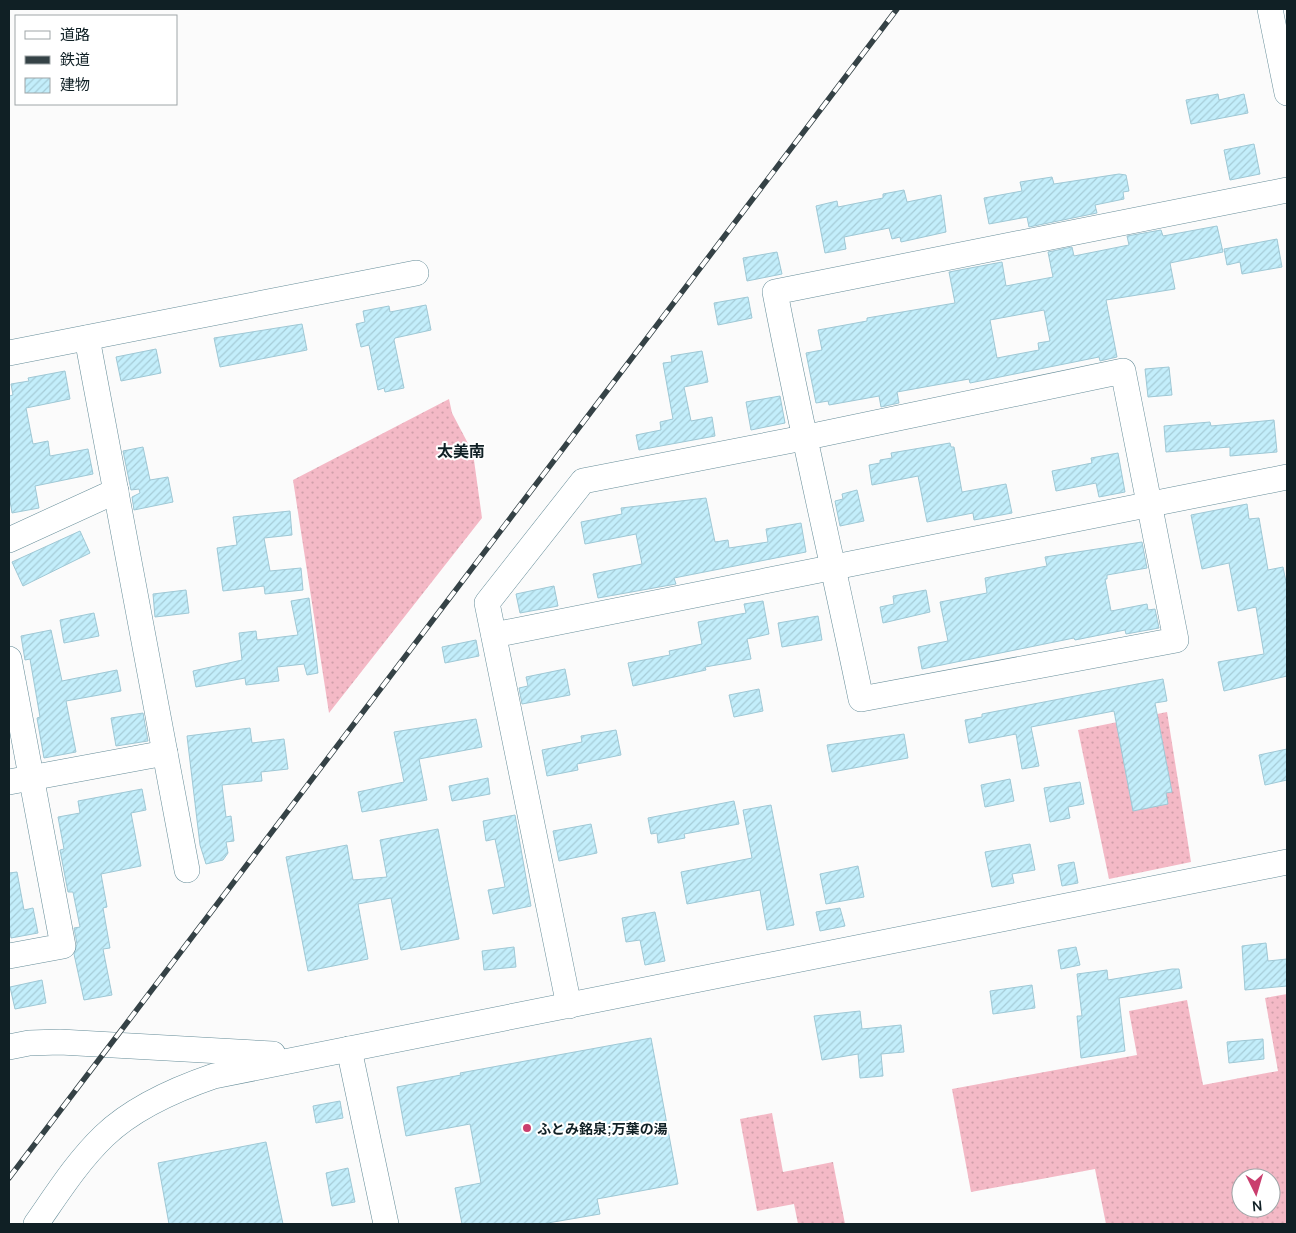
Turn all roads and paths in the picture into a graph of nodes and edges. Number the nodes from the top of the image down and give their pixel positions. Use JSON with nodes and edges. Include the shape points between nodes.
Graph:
{"nodes":[{"id":1,"x":1270,"y":9,"type":"edge"},
{"id":2,"x":1287,"y":93,"type":"edge"},
{"id":3,"x":1287,"y":190,"type":"edge"},
{"id":4,"x":416,"y":273,"type":"dead end"},
{"id":5,"x":88,"y":338,"type":"junction"},
{"id":6,"x":9,"y":353,"type":"edge"},
{"id":7,"x":803,"y":438,"type":"junction"},
{"id":8,"x":1287,"y":477,"type":"edge"},
{"id":9,"x":116,"y":491,"type":"junction"},
{"id":10,"x":1149,"y":503,"type":"junction"},
{"id":11,"x":9,"y":540,"type":"edge"},
{"id":12,"x":834,"y":567,"type":"junction"},
{"id":13,"x":494,"y":635,"type":"junction"},
{"id":14,"x":9,"y":659,"type":"edge"},
{"id":15,"x":166,"y":754,"type":"junction"},
{"id":16,"x":20,"y":780,"type":"edge"},
{"id":17,"x":1287,"y":862,"type":"edge"},
{"id":18,"x":187,"y":870,"type":"dead end"},
{"id":19,"x":9,"y":956,"type":"edge"},
{"id":20,"x":569,"y":1006,"type":"junction"},
{"id":21,"x":9,"y":1047,"type":"edge"},
{"id":22,"x":348,"y":1049,"type":"junction"},
{"id":23,"x":324,"y":1054,"type":"junction"},
{"id":24,"x":36,"y":1224,"type":"edge"},
{"id":25,"x":386,"y":1224,"type":"edge"}],
"edges":[{"from":1,"to":2,"type":"street"},
{"from":3,"to":7,"type":"street","via":[[775,292]]},
{"from":4,"to":5,"type":"street"},
{"from":5,"to":6,"type":"street"},
{"from":5,"to":9,"type":"street"},
{"from":7,"to":10,"type":"street","via":[[1123,371]]},
{"from":7,"to":12,"type":"street"},
{"from":7,"to":13,"type":"street","via":[[582,480],[487,604]]},
{"from":8,"to":10,"type":"street"},
{"from":9,"to":11,"type":"street"},
{"from":9,"to":15,"type":"street"},
{"from":10,"to":12,"type":"street"},
{"from":10,"to":12,"type":"street","via":[[1176,640],[861,700]]},
{"from":12,"to":13,"type":"street"},
{"from":13,"to":20,"type":"street"},
{"from":14,"to":16,"type":"street"},
{"from":15,"to":16,"type":"street"},
{"from":15,"to":18,"type":"street"},
{"from":16,"to":19,"type":"street","via":[[62,946]]},
{"from":17,"to":20,"type":"street"},
{"from":20,"to":22,"type":"street"},
{"from":21,"to":23,"type":"street","via":[[60,1042],[258,1054]]},
{"from":22,"to":23,"type":"street"},
{"from":22,"to":25,"type":"street"},
{"from":23,"to":24,"type":"street","via":[[214,1076],[189,1085],[132,1115],[103,1137]]}]}
